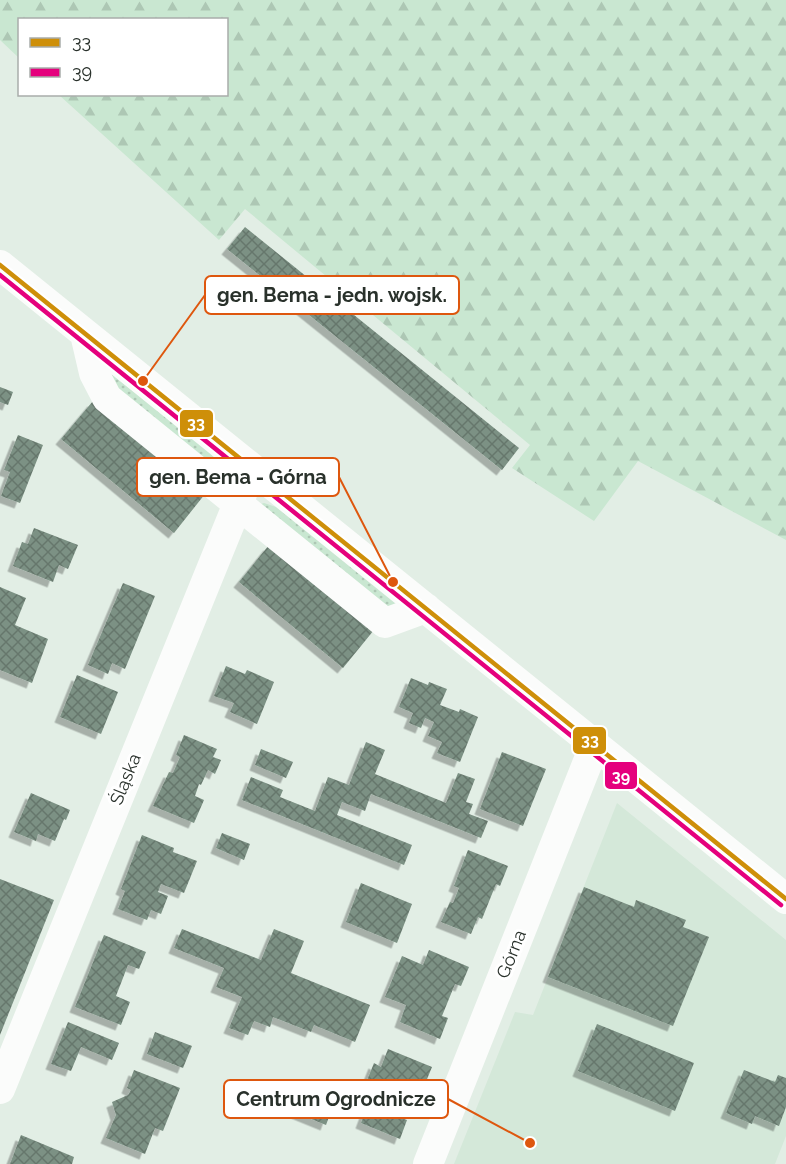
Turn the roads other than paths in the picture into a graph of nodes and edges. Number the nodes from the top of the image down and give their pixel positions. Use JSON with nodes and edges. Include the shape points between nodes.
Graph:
{"nodes":[{"id":1,"x":0,"y":265,"type":"edge"},
{"id":2,"x":85,"y":334,"type":"junction"},
{"id":3,"x":252,"y":469,"type":"junction"},
{"id":4,"x":238,"y":503,"type":"junction"},
{"id":5,"x":426,"y":608,"type":"junction"},
{"id":6,"x":595,"y":744,"type":"junction"},
{"id":7,"x":786,"y":899,"type":"edge"},
{"id":8,"x":0,"y":1089,"type":"edge"},
{"id":9,"x":428,"y":1164,"type":"edge"}],
"edges":[{"from":1,"to":2,"type":"street"},
{"from":2,"to":3,"type":"street"},
{"from":2,"to":4,"type":"street","via":[[94,373],[106,398]]},
{"from":3,"to":4,"type":"street","name":"Śląska"},
{"from":3,"to":5,"type":"street"},
{"from":4,"to":5,"type":"street","via":[[385,623]]},
{"from":4,"to":8,"type":"street","name":"Śląska"},
{"from":5,"to":6,"type":"street"},
{"from":6,"to":7,"type":"street"},
{"from":6,"to":9,"type":"street","name":"Górna"}]}
